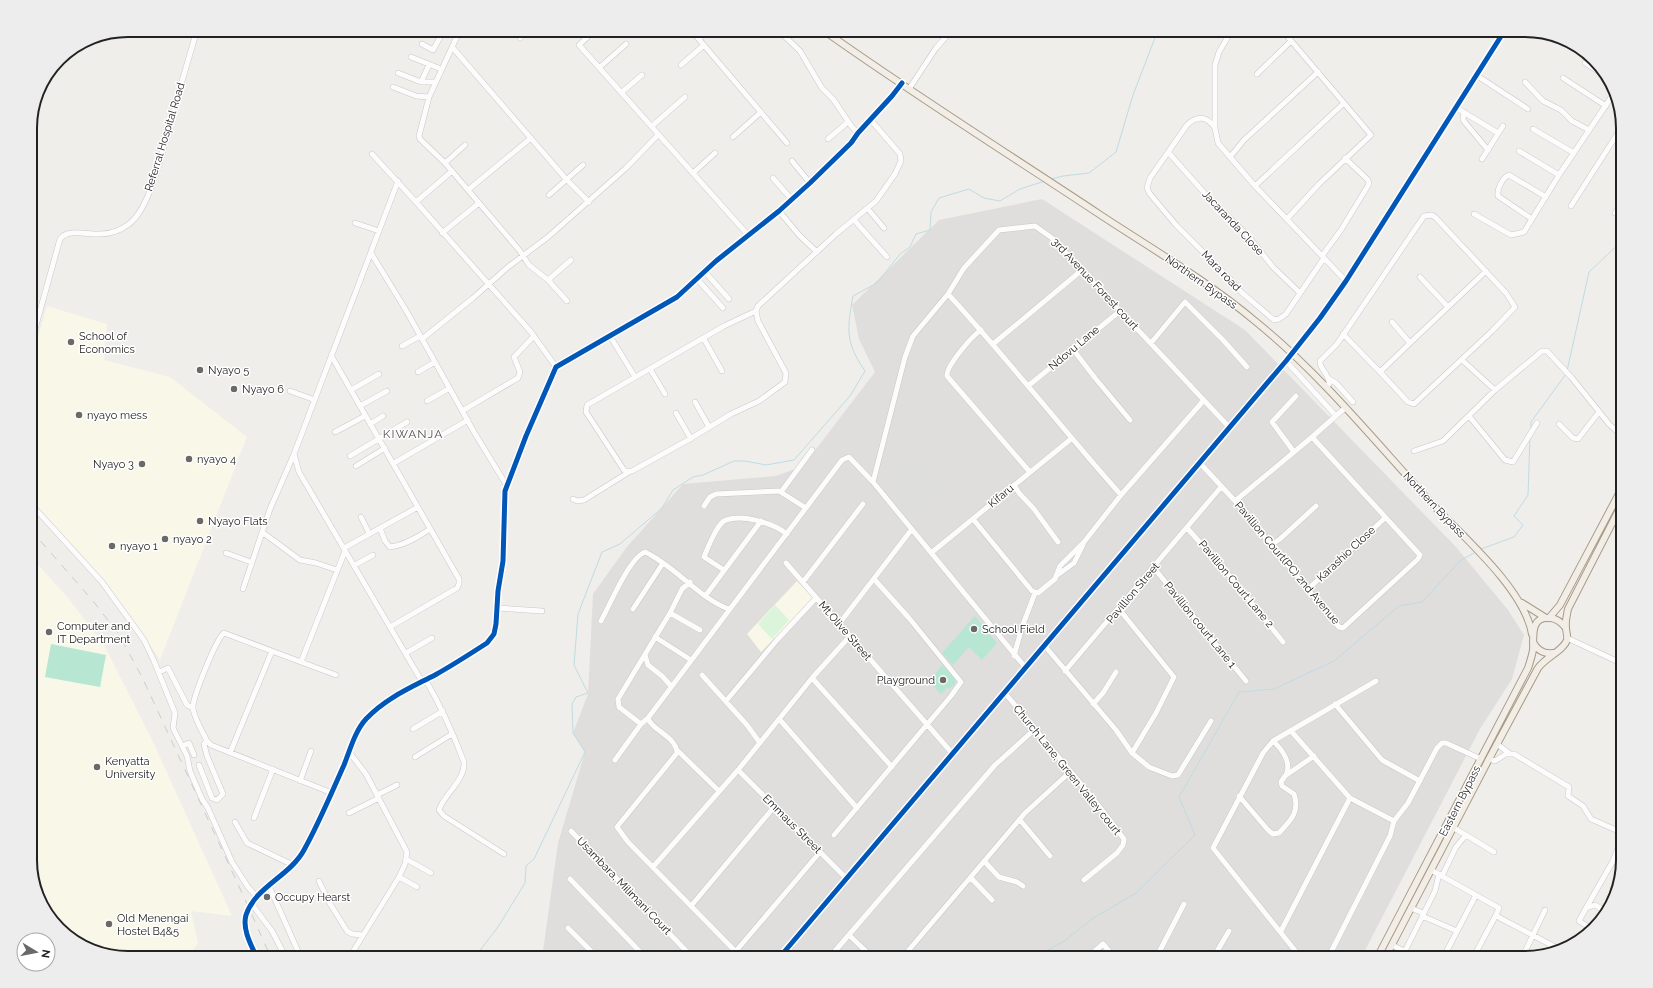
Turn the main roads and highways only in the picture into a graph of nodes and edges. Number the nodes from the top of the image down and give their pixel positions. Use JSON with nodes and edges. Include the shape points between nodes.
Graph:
{"nodes":[{"id":1,"x":833,"y":37,"type":"edge"},
{"id":2,"x":1616,"y":499,"type":"edge"},
{"id":3,"x":1616,"y":516,"type":"edge"},
{"id":4,"x":1521,"y":602,"type":"junction"},
{"id":5,"x":1548,"y":618,"type":"junction"},
{"id":6,"x":1566,"y":628,"type":"junction"},
{"id":7,"x":1532,"y":634,"type":"junction"},
{"id":8,"x":1533,"y":641,"type":"junction"},
{"id":9,"x":1553,"y":653,"type":"junction"},
{"id":10,"x":1381,"y":951,"type":"edge"},
{"id":11,"x":1389,"y":951,"type":"edge"}],
"edges":[{"from":1,"to":4,"type":"main road","name":"Northern Bypass","via":[[1227,299],[1327,386],[1480,553]]},
{"from":2,"to":5,"type":"main road","via":[[1560,605]]},
{"from":3,"to":6,"type":"main road","via":[[1571,603]]},
{"from":4,"to":5,"type":"main road"},
{"from":4,"to":7,"type":"main road","name":"Eastern Bypass"},
{"from":5,"to":6,"type":"main road","via":[[1559,621]]},
{"from":5,"to":7,"type":"main road","via":[[1537,624]]},
{"from":6,"to":9,"type":"main road","name":"Eastern Bypass","via":[[1567,638],[1563,648]]},
{"from":7,"to":8,"type":"main road","name":"Eastern Bypass"},
{"from":8,"to":9,"type":"main road","via":[[1538,649],[1545,653]]},
{"from":8,"to":10,"type":"main road","name":"Eastern Bypass","via":[[1532,658],[1528,668]]},
{"from":9,"to":11,"type":"main road","name":"Eastern Bypass","via":[[1538,668]]}]}
